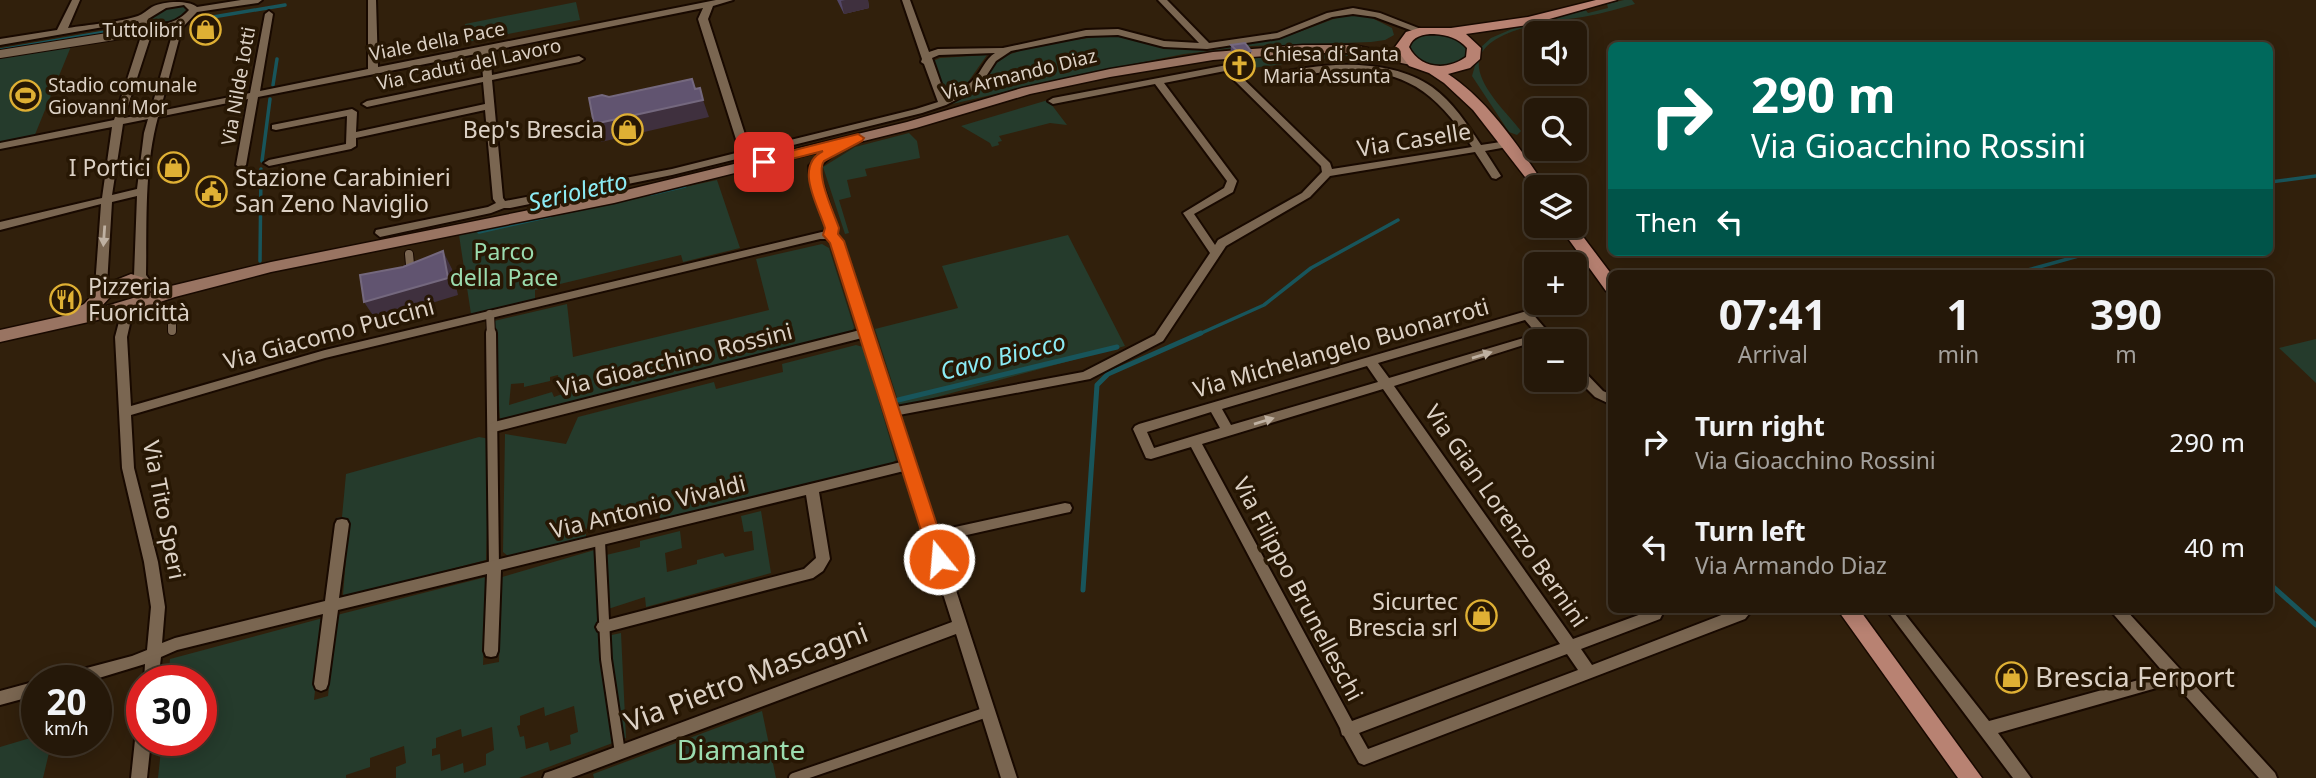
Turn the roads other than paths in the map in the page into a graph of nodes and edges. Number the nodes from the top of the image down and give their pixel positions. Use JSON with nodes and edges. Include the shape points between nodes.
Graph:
{"nodes":[{"id":1,"x":76,"y":0,"type":"edge"},
{"id":2,"x":258,"y":0,"type":"edge"},
{"id":3,"x":372,"y":0,"type":"edge"},
{"id":4,"x":729,"y":0,"type":"edge"},
{"id":5,"x":906,"y":0,"type":"edge"},
{"id":6,"x":1161,"y":0,"type":"edge"},
{"id":7,"x":1611,"y":0,"type":"edge"},
{"id":8,"x":702,"y":3,"type":"edge"},
{"id":9,"x":194,"y":10,"type":"junction"},
{"id":10,"x":269,"y":14,"type":"dead end"},
{"id":11,"x":184,"y":20,"type":"junction"},
{"id":12,"x":1528,"y":20,"type":"junction"},
{"id":13,"x":1398,"y":25,"type":"junction"},
{"id":14,"x":146,"y":26,"type":"junction"},
{"id":15,"x":1421,"y":31,"type":"junction"},
{"id":16,"x":1452,"y":32,"type":"junction"},
{"id":17,"x":59,"y":33,"type":"junction"},
{"id":18,"x":1405,"y":39,"type":"junction"},
{"id":19,"x":0,"y":42,"type":"edge"},
{"id":20,"x":919,"y":42,"type":"junction"},
{"id":21,"x":1207,"y":46,"type":"junction"},
{"id":22,"x":1474,"y":48,"type":"junction"},
{"id":23,"x":485,"y":49,"type":"junction"},
{"id":24,"x":1008,"y":49,"type":"joint"},
{"id":25,"x":1353,"y":49,"type":"junction"},
{"id":26,"x":1269,"y":51,"type":"junction"},
{"id":27,"x":938,"y":52,"type":"junction"},
{"id":28,"x":0,"y":54,"type":"edge"},
{"id":29,"x":990,"y":56,"type":"junction"},
{"id":30,"x":579,"y":59,"type":"dead end"},
{"id":31,"x":1411,"y":61,"type":"junction"},
{"id":32,"x":926,"y":62,"type":"junction"},
{"id":33,"x":1470,"y":63,"type":"junction"},
{"id":34,"x":1139,"y":67,"type":"junction"},
{"id":35,"x":1227,"y":68,"type":"joint"},
{"id":36,"x":1198,"y":69,"type":"junction"},
{"id":37,"x":1431,"y":69,"type":"junction"},
{"id":38,"x":373,"y":72,"type":"junction"},
{"id":39,"x":1291,"y":73,"type":"dead end"},
{"id":40,"x":487,"y":78,"type":"junction"},
{"id":41,"x":1157,"y":80,"type":"junction"},
{"id":42,"x":934,"y":82,"type":"junction"},
{"id":43,"x":1125,"y":86,"type":"junction"},
{"id":44,"x":968,"y":90,"type":"junction"},
{"id":45,"x":253,"y":97,"type":"junction"},
{"id":46,"x":1053,"y":101,"type":"dead end"},
{"id":47,"x":943,"y":103,"type":"junction"},
{"id":48,"x":367,"y":104,"type":"dead end"},
{"id":49,"x":489,"y":106,"type":"junction"},
{"id":50,"x":1484,"y":114,"type":"junction"},
{"id":51,"x":152,"y":116,"type":"junction"},
{"id":52,"x":118,"y":122,"type":"junction"},
{"id":53,"x":911,"y":125,"type":"junction"},
{"id":54,"x":276,"y":127,"type":"dead end"},
{"id":55,"x":351,"y":136,"type":"junction"},
{"id":56,"x":858,"y":138,"type":"junction"},
{"id":57,"x":1507,"y":144,"type":"junction"},
{"id":58,"x":0,"y":146,"type":"edge"},
{"id":59,"x":1478,"y":149,"type":"junction"},
{"id":60,"x":746,"y":154,"type":"junction"},
{"id":61,"x":269,"y":163,"type":"dead end"},
{"id":62,"x":241,"y":165,"type":"dead end"},
{"id":63,"x":1327,"y":173,"type":"junction"},
{"id":64,"x":1530,"y":175,"type":"edge"},
{"id":65,"x":1496,"y":176,"type":"dead end"},
{"id":66,"x":142,"y":191,"type":"junction"},
{"id":67,"x":107,"y":200,"type":"junction"},
{"id":68,"x":502,"y":204,"type":"junction"},
{"id":69,"x":0,"y":226,"type":"edge"},
{"id":70,"x":380,"y":233,"type":"dead end"},
{"id":71,"x":830,"y":235,"type":"junction"},
{"id":72,"x":1576,"y":238,"type":"edge"},
{"id":73,"x":1214,"y":251,"type":"junction"},
{"id":74,"x":409,"y":254,"type":"dead end"},
{"id":75,"x":412,"y":278,"type":"edge"},
{"id":76,"x":1608,"y":282,"type":"edge"},
{"id":77,"x":146,"y":285,"type":"junction"},
{"id":78,"x":171,"y":292,"type":"junction"},
{"id":79,"x":117,"y":301,"type":"junction"},
{"id":80,"x":172,"y":311,"type":"dead end"},
{"id":81,"x":489,"y":314,"type":"junction"},
{"id":82,"x":1539,"y":329,"type":"edge"},
{"id":83,"x":172,"y":331,"type":"dead end"},
{"id":84,"x":866,"y":333,"type":"junction"},
{"id":85,"x":0,"y":336,"type":"edge"},
{"id":86,"x":1524,"y":346,"type":"edge"},
{"id":87,"x":1370,"y":362,"type":"junction"},
{"id":88,"x":1587,"y":381,"type":"edge"},
{"id":89,"x":1386,"y":385,"type":"junction"},
{"id":90,"x":1608,"y":398,"type":"edge"},
{"id":91,"x":1215,"y":408,"type":"junction"},
{"id":92,"x":125,"y":412,"type":"junction"},
{"id":93,"x":892,"y":412,"type":"junction"},
{"id":94,"x":494,"y":427,"type":"junction"},
{"id":95,"x":1228,"y":431,"type":"junction"},
{"id":96,"x":1194,"y":442,"type":"junction"},
{"id":97,"x":908,"y":465,"type":"junction"},
{"id":98,"x":812,"y":489,"type":"junction"},
{"id":99,"x":1065,"y":508,"type":"dead end"},
{"id":100,"x":342,"y":524,"type":"dead end"},
{"id":101,"x":933,"y":537,"type":"junction"},
{"id":102,"x":600,"y":542,"type":"junction"},
{"id":103,"x":494,"y":567,"type":"junction"},
{"id":104,"x":331,"y":607,"type":"junction"},
{"id":105,"x":1742,"y":613,"type":"edge"},
{"id":106,"x":1850,"y":613,"type":"edge"},
{"id":107,"x":1896,"y":613,"type":"edge"},
{"id":108,"x":2120,"y":613,"type":"edge"},
{"id":109,"x":1655,"y":615,"type":"dead end"},
{"id":110,"x":959,"y":625,"type":"junction"},
{"id":111,"x":603,"y":627,"type":"junction"},
{"id":112,"x":1570,"y":646,"type":"junction"},
{"id":113,"x":491,"y":651,"type":"dead end"},
{"id":114,"x":155,"y":653,"type":"junction"},
{"id":115,"x":153,"y":665,"type":"edge"},
{"id":116,"x":112,"y":668,"type":"edge"},
{"id":117,"x":1589,"y":673,"type":"junction"},
{"id":118,"x":2176,"y":676,"type":"junction"},
{"id":119,"x":321,"y":684,"type":"dead end"},
{"id":120,"x":21,"y":692,"type":"edge"},
{"id":121,"x":0,"y":698,"type":"edge"},
{"id":122,"x":987,"y":712,"type":"junction"},
{"id":123,"x":1986,"y":729,"type":"junction"},
{"id":124,"x":1347,"y":730,"type":"junction"},
{"id":125,"x":620,"y":753,"type":"junction"},
{"id":126,"x":141,"y":756,"type":"edge"},
{"id":127,"x":139,"y":778,"type":"edge"},
{"id":128,"x":551,"y":778,"type":"edge"},
{"id":129,"x":794,"y":778,"type":"edge"},
{"id":130,"x":1009,"y":778,"type":"edge"},
{"id":131,"x":1971,"y":778,"type":"edge"},
{"id":132,"x":2023,"y":778,"type":"edge"},
{"id":133,"x":2269,"y":778,"type":"edge"}],
"edges":[{"from":1,"to":17,"type":"street"},
{"from":2,"to":9,"type":"street"},
{"from":3,"to":38,"type":"street"},
{"from":4,"to":8,"type":"street","name":"Viale della Pace"},
{"from":5,"to":20,"type":"street"},
{"from":6,"to":21,"type":"street"},
{"from":7,"to":12,"type":"main road"},
{"from":8,"to":23,"type":"street","name":"Viale della Pace"},
{"from":8,"to":60,"type":"street","via":[[703,19]]},
{"from":9,"to":11,"type":"street"},
{"from":9,"to":14,"type":"street","via":[[192,5],[174,3],[149,11]]},
{"from":10,"to":45,"type":"street","name":"Via Nilde Iotti"},
{"from":11,"to":14,"type":"street"},
{"from":11,"to":51,"type":"street"},
{"from":12,"to":16,"type":"main road"},
{"from":12,"to":22,"type":"main road","via":[[1488,36]]},
{"from":13,"to":15,"type":"street","name":"Via Armando Diaz"},
{"from":13,"to":18,"type":"street"},
{"from":13,"to":21,"type":"street","name":"Via Armando Diaz","via":[[1371,13],[1347,12],[1279,35]]},
{"from":14,"to":17,"type":"street"},
{"from":14,"to":28,"type":"street","via":[[133,33]]},
{"from":14,"to":52,"type":"street"},
{"from":15,"to":16,"type":"main road"},
{"from":15,"to":18,"type":"main road"},
{"from":16,"to":22,"type":"main road"},
{"from":17,"to":19,"type":"street"},
{"from":18,"to":25,"type":"main road","name":"Via Armando Diaz"},
{"from":18,"to":31,"type":"main road","via":[[1403,51]]},
{"from":20,"to":27,"type":"street"},
{"from":20,"to":32,"type":"street"},
{"from":21,"to":24,"type":"street","name":"Via Armando Diaz","via":[[1164,44],[1103,32]]},
{"from":22,"to":33,"type":"main road"},
{"from":23,"to":38,"type":"street","name":"Viale della Pace"},
{"from":23,"to":40,"type":"street","name":"Via Caduti del Lavoro"},
{"from":24,"to":29,"type":"street","name":"Via Armando Diaz"},
{"from":25,"to":26,"type":"main road","name":"Via Armando Diaz"},
{"from":25,"to":31,"type":"main road","name":"Via Armando Diaz"},
{"from":26,"to":34,"type":"main road","name":"Via Armando Diaz"},
{"from":26,"to":36,"type":"main road","name":"Via Armando Diaz"},
{"from":27,"to":29,"type":"street"},
{"from":27,"to":32,"type":"street"},
{"from":29,"to":44,"type":"street","name":"Via Armando Diaz","via":[[980,79]]},
{"from":30,"to":40,"type":"street","name":"Via Caduti del Lavoro"},
{"from":31,"to":37,"type":"main road"},
{"from":32,"to":42,"type":"street"},
{"from":33,"to":37,"type":"main road"},
{"from":33,"to":50,"type":"main road","via":[[1470,82]]},
{"from":34,"to":43,"type":"main road","name":"Via Armando Diaz"},
{"from":34,"to":53,"type":"main road","name":"Via Armando Diaz","via":[[1027,91]]},
{"from":35,"to":36,"type":"street","name":"Via Armando Diaz"},
{"from":35,"to":63,"type":"street","via":[[1326,165]]},
{"from":36,"to":41,"type":"street","name":"Via Armando Diaz"},
{"from":36,"to":43,"type":"main road","name":"Via Armando Diaz"},
{"from":37,"to":50,"type":"main road"},
{"from":38,"to":45,"type":"street","name":"Viale della Pace"},
{"from":39,"to":59,"type":"street","via":[[1345,66],[1406,78],[1444,102]]},
{"from":40,"to":48,"type":"street","name":"Via Caduti del Lavoro"},
{"from":40,"to":49,"type":"street","name":"Via Caduti del Lavoro"},
{"from":41,"to":43,"type":"street","name":"Via Armando Diaz"},
{"from":41,"to":73,"type":"street","via":[[1232,181],[1229,190],[1188,213]]},
{"from":42,"to":44,"type":"street","via":[[950,92]]},
{"from":42,"to":47,"type":"street"},
{"from":43,"to":46,"type":"street","name":"Via Armando Diaz"},
{"from":43,"to":53,"type":"main road","name":"Via Armando Diaz","via":[[1032,97]]},
{"from":44,"to":47,"type":"street","name":"Via Armando Diaz"},
{"from":45,"to":51,"type":"street","name":"Viale della Pace"},
{"from":45,"to":62,"type":"street","name":"Via Nilde Iotti"},
{"from":47,"to":60,"type":"street","name":"Via Armando Diaz"},
{"from":49,"to":55,"type":"street","name":"Via Caduti del Lavoro"},
{"from":49,"to":68,"type":"street","name":"Via Caduti del Lavoro"},
{"from":50,"to":57,"type":"main road"},
{"from":51,"to":52,"type":"street","name":"Viale della Pace"},
{"from":51,"to":66,"type":"street"},
{"from":52,"to":58,"type":"street","name":"Viale della Pace"},
{"from":52,"to":67,"type":"street"},
{"from":53,"to":56,"type":"main road","name":"Via Armando Diaz"},
{"from":54,"to":55,"type":"street","name":"Via Caduti del Lavoro","via":[[352,112]]},
{"from":55,"to":61,"type":"street","via":[[351,146]]},
{"from":56,"to":71,"type":"street","via":[[832,150],[814,166],[832,228]]},
{"from":56,"to":78,"type":"main road","name":"Via Armando Diaz","via":[[614,198],[295,262]]},
{"from":57,"to":59,"type":"street","name":"Via Caselle"},
{"from":57,"to":64,"type":"main road"},
{"from":59,"to":63,"type":"street","name":"Via Caselle"},
{"from":59,"to":65,"type":"street"},
{"from":60,"to":68,"type":"street","name":"Via Armando Diaz","via":[[603,187]]},
{"from":63,"to":73,"type":"street","via":[[1306,195]]},
{"from":66,"to":67,"type":"street"},
{"from":66,"to":77,"type":"street","via":[[140,276]]},
{"from":67,"to":69,"type":"street"},
{"from":67,"to":79,"type":"street","name":"Via Tito Speri","one_way":true,"via":[[101,287]]},
{"from":68,"to":70,"type":"street","name":"Via Armando Diaz"},
{"from":71,"to":81,"type":"street","name":"Via Giacomo Puccini"},
{"from":71,"to":84,"type":"street","via":[[837,241]]},
{"from":72,"to":76,"type":"main road"},
{"from":73,"to":93,"type":"street","via":[[1159,338],[1086,376]]},
{"from":74,"to":75,"type":"street"},
{"from":77,"to":78,"type":"main road","name":"Via Armando Diaz"},
{"from":77,"to":79,"type":"main road"},
{"from":77,"to":79,"type":"main road","name":"Via Armando Diaz","via":[[131,280]]},
{"from":78,"to":79,"type":"main road","name":"Via Armando Diaz"},
{"from":79,"to":85,"type":"main road","name":"Via Armando Diaz"},
{"from":79,"to":92,"type":"street","name":"Via Tito Speri"},
{"from":80,"to":83,"type":"street"},
{"from":81,"to":92,"type":"street","name":"Via Giacomo Puccini","via":[[325,354]]},
{"from":81,"to":94,"type":"street"},
{"from":82,"to":87,"type":"street","name":"Via Michelangelo Buonarroti","via":[[1527,315]]},
{"from":84,"to":93,"type":"street"},
{"from":84,"to":94,"type":"street","name":"Via Gioacchino Rossini"},
{"from":89,"to":86,"type":"street","name":"Via Michelangelo Buonarroti","one_way":true},
{"from":87,"to":89,"type":"street","name":"Via Gian Lorenzo Bernini"},
{"from":87,"to":91,"type":"street","name":"Via Michelangelo Buonarroti"},
{"from":88,"to":90,"type":"street"},
{"from":95,"to":89,"type":"street","name":"Via Michelangelo Buonarroti","one_way":true},
{"from":89,"to":112,"type":"street","name":"Via Gian Lorenzo Bernini"},
{"from":91,"to":95,"type":"street"},
{"from":91,"to":96,"type":"street","name":"Via Michelangelo Buonarroti","via":[[1139,429],[1152,454]]},
{"from":92,"to":114,"type":"street","name":"Via Tito Speri","via":[[128,468],[158,607]]},
{"from":93,"to":97,"type":"street"},
{"from":94,"to":103,"type":"street"},
{"from":95,"to":96,"type":"street","name":"Via Michelangelo Buonarroti"},
{"from":96,"to":124,"type":"street","name":"Via Filippo Brunelleschi"},
{"from":97,"to":98,"type":"street","name":"Via Antonio Vivaldi"},
{"from":97,"to":101,"type":"street"},
{"from":98,"to":102,"type":"street","name":"Via Antonio Vivaldi"},
{"from":98,"to":111,"type":"street","via":[[823,551],[818,568]]},
{"from":99,"to":101,"type":"street"},
{"from":100,"to":104,"type":"street"},
{"from":101,"to":110,"type":"street"},
{"from":102,"to":103,"type":"street","name":"Via Antonio Vivaldi"},
{"from":102,"to":111,"type":"street"},
{"from":103,"to":104,"type":"street","name":"Via Antonio Vivaldi"},
{"from":103,"to":113,"type":"street"},
{"from":104,"to":114,"type":"street","name":"Via Antonio Vivaldi","via":[[175,644]]},
{"from":104,"to":119,"type":"street"},
{"from":105,"to":117,"type":"street"},
{"from":106,"to":131,"type":"main road"},
{"from":107,"to":123,"type":"street"},
{"from":108,"to":118,"type":"street"},
{"from":109,"to":112,"type":"street"},
{"from":110,"to":122,"type":"street"},
{"from":110,"to":125,"type":"street","name":"Via Pietro Mascagni"},
{"from":111,"to":125,"type":"street"},
{"from":112,"to":117,"type":"street","name":"Via Gian Lorenzo Bernini"},
{"from":112,"to":124,"type":"street"},
{"from":114,"to":115,"type":"street","name":"Via Tito Speri"},
{"from":114,"to":116,"type":"street","name":"Via Antonio Vivaldi"},
{"from":117,"to":124,"type":"street","name":"Via Filippo Brunelleschi","via":[[1364,758]]},
{"from":118,"to":123,"type":"street"},
{"from":118,"to":133,"type":"street"},
{"from":120,"to":121,"type":"street"},
{"from":122,"to":129,"type":"street"},
{"from":122,"to":130,"type":"street"},
{"from":123,"to":132,"type":"street"},
{"from":125,"to":128,"type":"street","name":"Via Pietro Mascagni"},
{"from":126,"to":127,"type":"street"}]}
